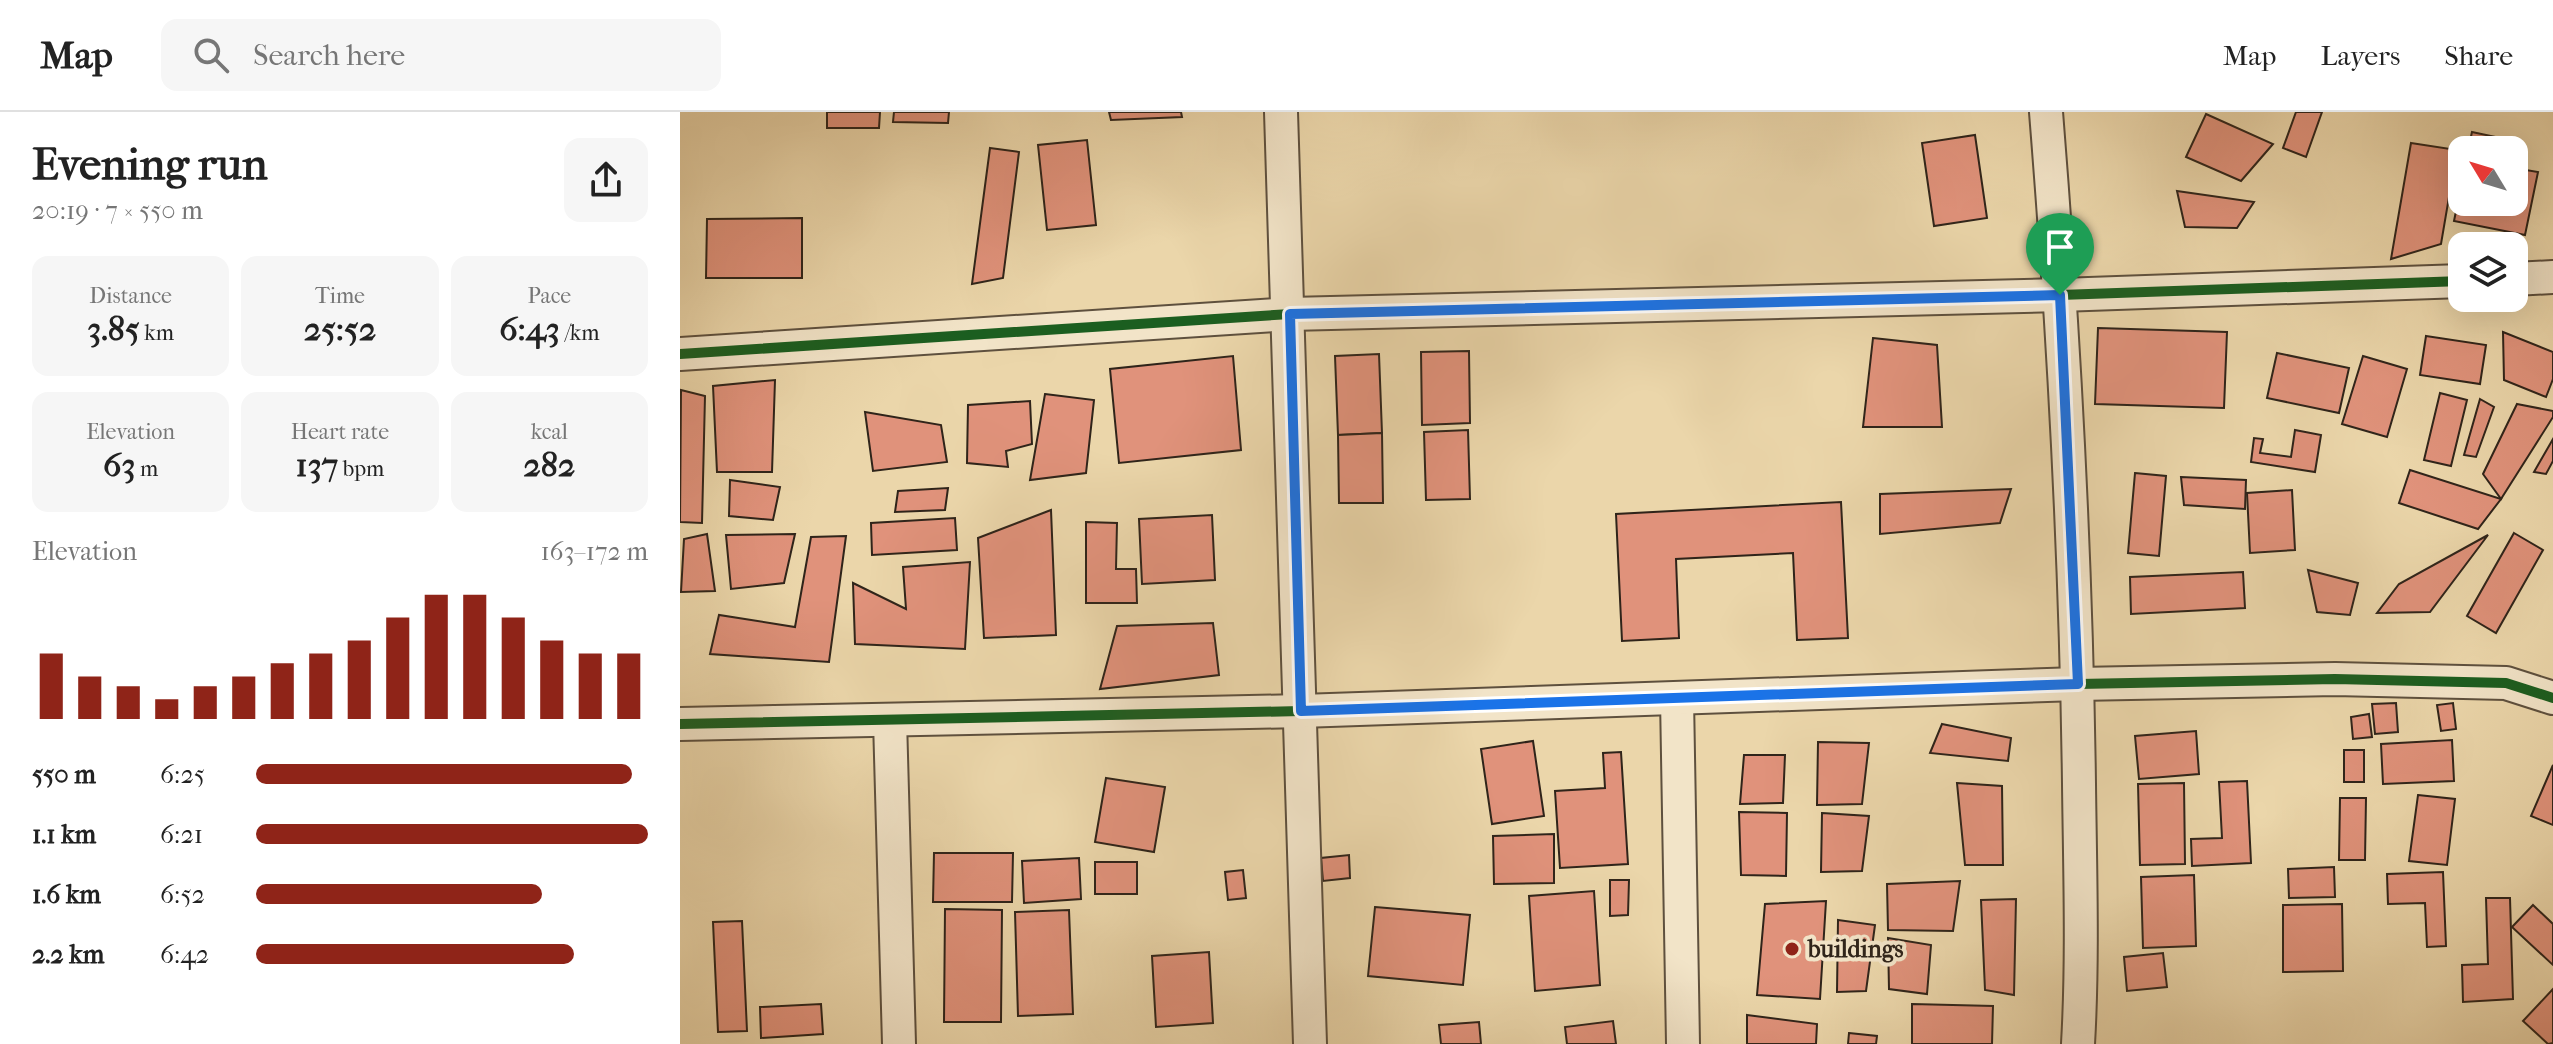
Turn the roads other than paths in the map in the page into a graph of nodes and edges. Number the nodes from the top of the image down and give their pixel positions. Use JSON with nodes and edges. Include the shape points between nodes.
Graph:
{"nodes":[{"id":1,"x":1281,"y":112,"type":"edge"},
{"id":2,"x":2046,"y":112,"type":"edge"},
{"id":3,"x":2553,"y":277,"type":"edge"},
{"id":4,"x":2528,"y":278,"type":"edge"},
{"id":5,"x":2448,"y":281,"type":"edge"},
{"id":6,"x":2060,"y":295,"type":"junction"},
{"id":7,"x":1290,"y":314,"type":"junction"},
{"id":8,"x":680,"y":354,"type":"edge"},
{"id":9,"x":2078,"y":684,"type":"junction"},
{"id":10,"x":1677,"y":698,"type":"junction"},
{"id":11,"x":2553,"y":698,"type":"edge"},
{"id":12,"x":1301,"y":711,"type":"junction"},
{"id":13,"x":890,"y":720,"type":"junction"},
{"id":14,"x":680,"y":724,"type":"edge"},
{"id":15,"x":899,"y":1044,"type":"edge"},
{"id":16,"x":1310,"y":1044,"type":"edge"},
{"id":17,"x":1683,"y":1044,"type":"edge"},
{"id":18,"x":2078,"y":1044,"type":"edge"}],
"edges":[{"from":1,"to":7,"type":"street"},
{"from":2,"to":6,"type":"street"},
{"from":3,"to":4,"type":"street"},
{"from":5,"to":6,"type":"street"},
{"from":6,"to":7,"type":"street"},
{"from":6,"to":9,"type":"street"},
{"from":7,"to":8,"type":"street"},
{"from":7,"to":12,"type":"street"},
{"from":9,"to":10,"type":"street"},
{"from":9,"to":11,"type":"street","via":[[2461,680],[2506,683]]},
{"from":9,"to":18,"type":"street"},
{"from":10,"to":12,"type":"street"},
{"from":10,"to":17,"type":"street"},
{"from":12,"to":13,"type":"street"},
{"from":12,"to":16,"type":"street"},
{"from":13,"to":14,"type":"street"},
{"from":13,"to":15,"type":"street"}]}
